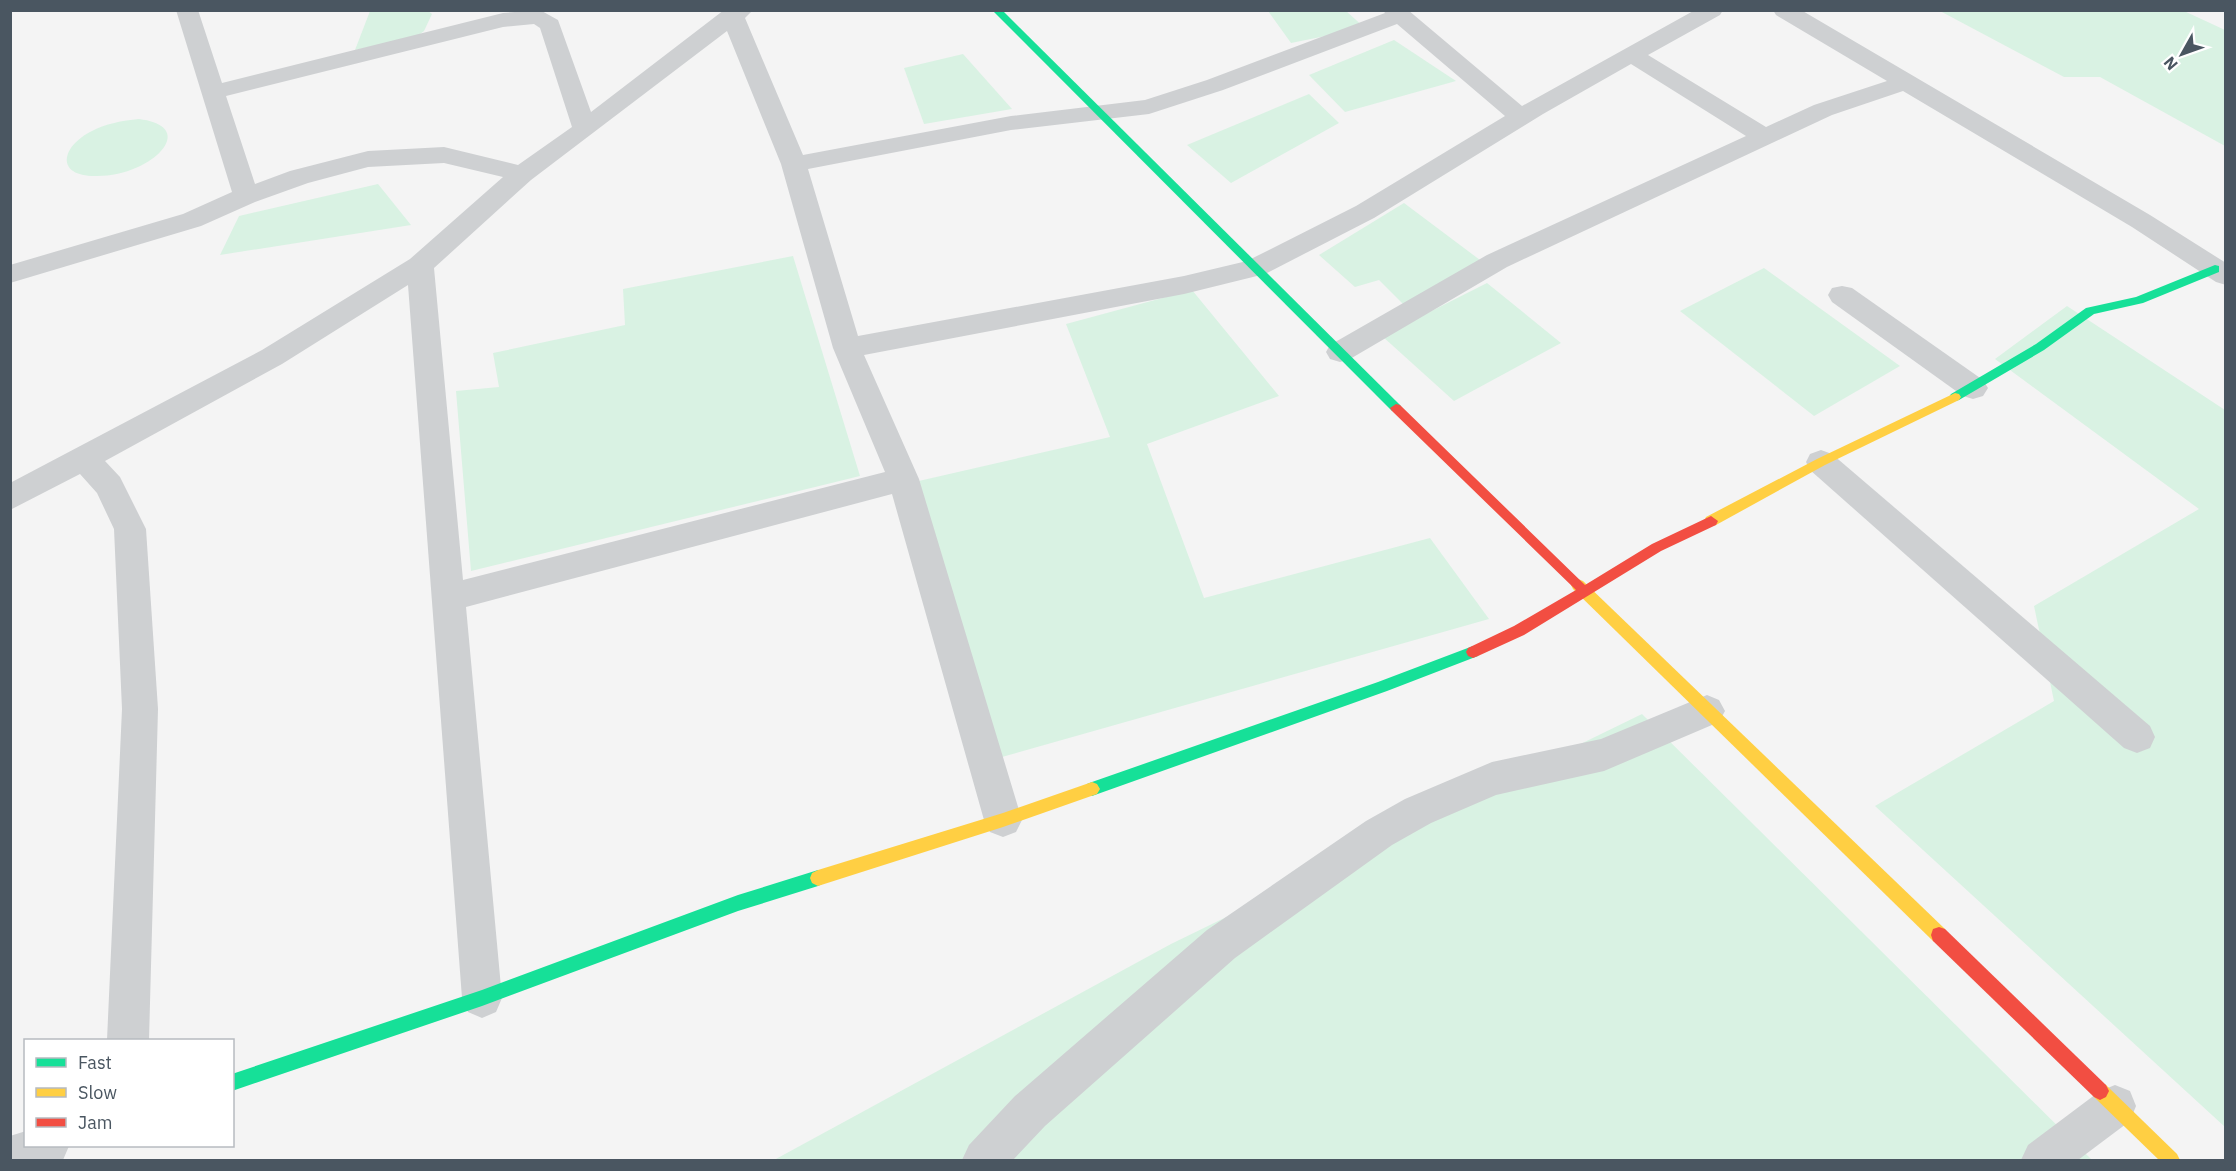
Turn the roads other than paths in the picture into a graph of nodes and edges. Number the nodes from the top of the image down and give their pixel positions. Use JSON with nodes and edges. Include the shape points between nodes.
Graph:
{"nodes":[{"id":1,"x":187,"y":10,"type":"edge"},
{"id":2,"x":996,"y":10,"type":"edge"},
{"id":3,"x":1712,"y":10,"type":"edge"},
{"id":4,"x":1784,"y":10,"type":"edge"},
{"id":5,"x":1397,"y":13,"type":"edge"},
{"id":6,"x":721,"y":18,"type":"edge"},
{"id":7,"x":1632,"y":55,"type":"junction"},
{"id":8,"x":1906,"y":82,"type":"junction"},
{"id":9,"x":213,"y":92,"type":"junction"},
{"id":10,"x":1100,"y":114,"type":"junction"},
{"id":11,"x":1521,"y":117,"type":"junction"},
{"id":12,"x":585,"y":129,"type":"junction"},
{"id":13,"x":1765,"y":137,"type":"junction"},
{"id":14,"x":794,"y":164,"type":"junction"},
{"id":15,"x":522,"y":174,"type":"junction"},
{"id":16,"x":246,"y":196,"type":"junction"},
{"id":17,"x":420,"y":265,"type":"junction"},
{"id":18,"x":1255,"y":268,"type":"junction"},
{"id":19,"x":2220,"y":272,"type":"edge"},
{"id":20,"x":10,"y":274,"type":"edge"},
{"id":21,"x":1842,"y":295,"type":"dead end"},
{"id":22,"x":847,"y":348,"type":"junction"},
{"id":23,"x":1340,"y":352,"type":"junction"},
{"id":24,"x":1973,"y":388,"type":"junction"},
{"id":25,"x":85,"y":459,"type":"junction"},
{"id":26,"x":1821,"y":462,"type":"junction"},
{"id":27,"x":903,"y":479,"type":"junction"},
{"id":28,"x":10,"y":498,"type":"edge"},
{"id":29,"x":1586,"y":593,"type":"junction"},
{"id":30,"x":448,"y":598,"type":"junction"},
{"id":31,"x":1707,"y":711,"type":"junction"},
{"id":32,"x":2137,"y":737,"type":"dead end"},
{"id":33,"x":1004,"y":820,"type":"junction"},
{"id":34,"x":482,"y":998,"type":"junction"},
{"id":35,"x":128,"y":1039,"type":"edge"},
{"id":36,"x":234,"y":1082,"type":"edge"},
{"id":37,"x":2115,"y":1106,"type":"junction"},
{"id":38,"x":44,"y":1147,"type":"edge"},
{"id":39,"x":10,"y":1158,"type":"edge"},
{"id":40,"x":984,"y":1161,"type":"edge"},
{"id":41,"x":2043,"y":1161,"type":"edge"},
{"id":42,"x":2171,"y":1161,"type":"edge"}],
"edges":[{"from":1,"to":9,"type":"street"},
{"from":2,"to":10,"type":"street"},
{"from":3,"to":7,"type":"street"},
{"from":4,"to":8,"type":"street"},
{"from":5,"to":10,"type":"street","via":[[1215,86],[1149,107]]},
{"from":5,"to":11,"type":"street"},
{"from":6,"to":12,"type":"street"},
{"from":6,"to":14,"type":"street"},
{"from":7,"to":11,"type":"street"},
{"from":7,"to":13,"type":"street"},
{"from":8,"to":13,"type":"street","via":[[1823,110]]},
{"from":8,"to":19,"type":"street"},
{"from":9,"to":12,"type":"street","via":[[503,20],[539,17],[550,26]]},
{"from":9,"to":16,"type":"street"},
{"from":10,"to":14,"type":"street","via":[[1011,123]]},
{"from":10,"to":18,"type":"street"},
{"from":11,"to":18,"type":"street","via":[[1365,212]]},
{"from":12,"to":15,"type":"street"},
{"from":13,"to":23,"type":"street","via":[[1497,261]]},
{"from":14,"to":22,"type":"street"},
{"from":15,"to":16,"type":"street","via":[[444,155],[368,159]]},
{"from":15,"to":17,"type":"street"},
{"from":16,"to":20,"type":"street","via":[[192,220]]},
{"from":17,"to":25,"type":"street","via":[[272,357]]},
{"from":17,"to":30,"type":"street"},
{"from":18,"to":22,"type":"street","via":[[1184,285]]},
{"from":18,"to":23,"type":"street"},
{"from":19,"to":24,"type":"street","via":[[2139,300],[2090,311]]},
{"from":21,"to":24,"type":"street"},
{"from":22,"to":27,"type":"street"},
{"from":23,"to":29,"type":"street"},
{"from":24,"to":26,"type":"street"},
{"from":25,"to":28,"type":"street"},
{"from":25,"to":35,"type":"street","via":[[109,486],[130,529],[140,709]]},
{"from":26,"to":29,"type":"street","via":[[1745,505],[1650,551]]},
{"from":26,"to":32,"type":"street"},
{"from":27,"to":30,"type":"street"},
{"from":27,"to":33,"type":"street"},
{"from":29,"to":31,"type":"street"},
{"from":29,"to":33,"type":"street","via":[[1509,638],[1382,687]]},
{"from":30,"to":34,"type":"street"},
{"from":31,"to":37,"type":"street"},
{"from":31,"to":40,"type":"street","via":[[1604,755],[1492,779],[1378,833],[1221,944],[1030,1111]]},
{"from":33,"to":34,"type":"street","via":[[738,903]]},
{"from":34,"to":36,"type":"street"},
{"from":37,"to":41,"type":"street"},
{"from":37,"to":42,"type":"street"},
{"from":38,"to":39,"type":"street"}]}
